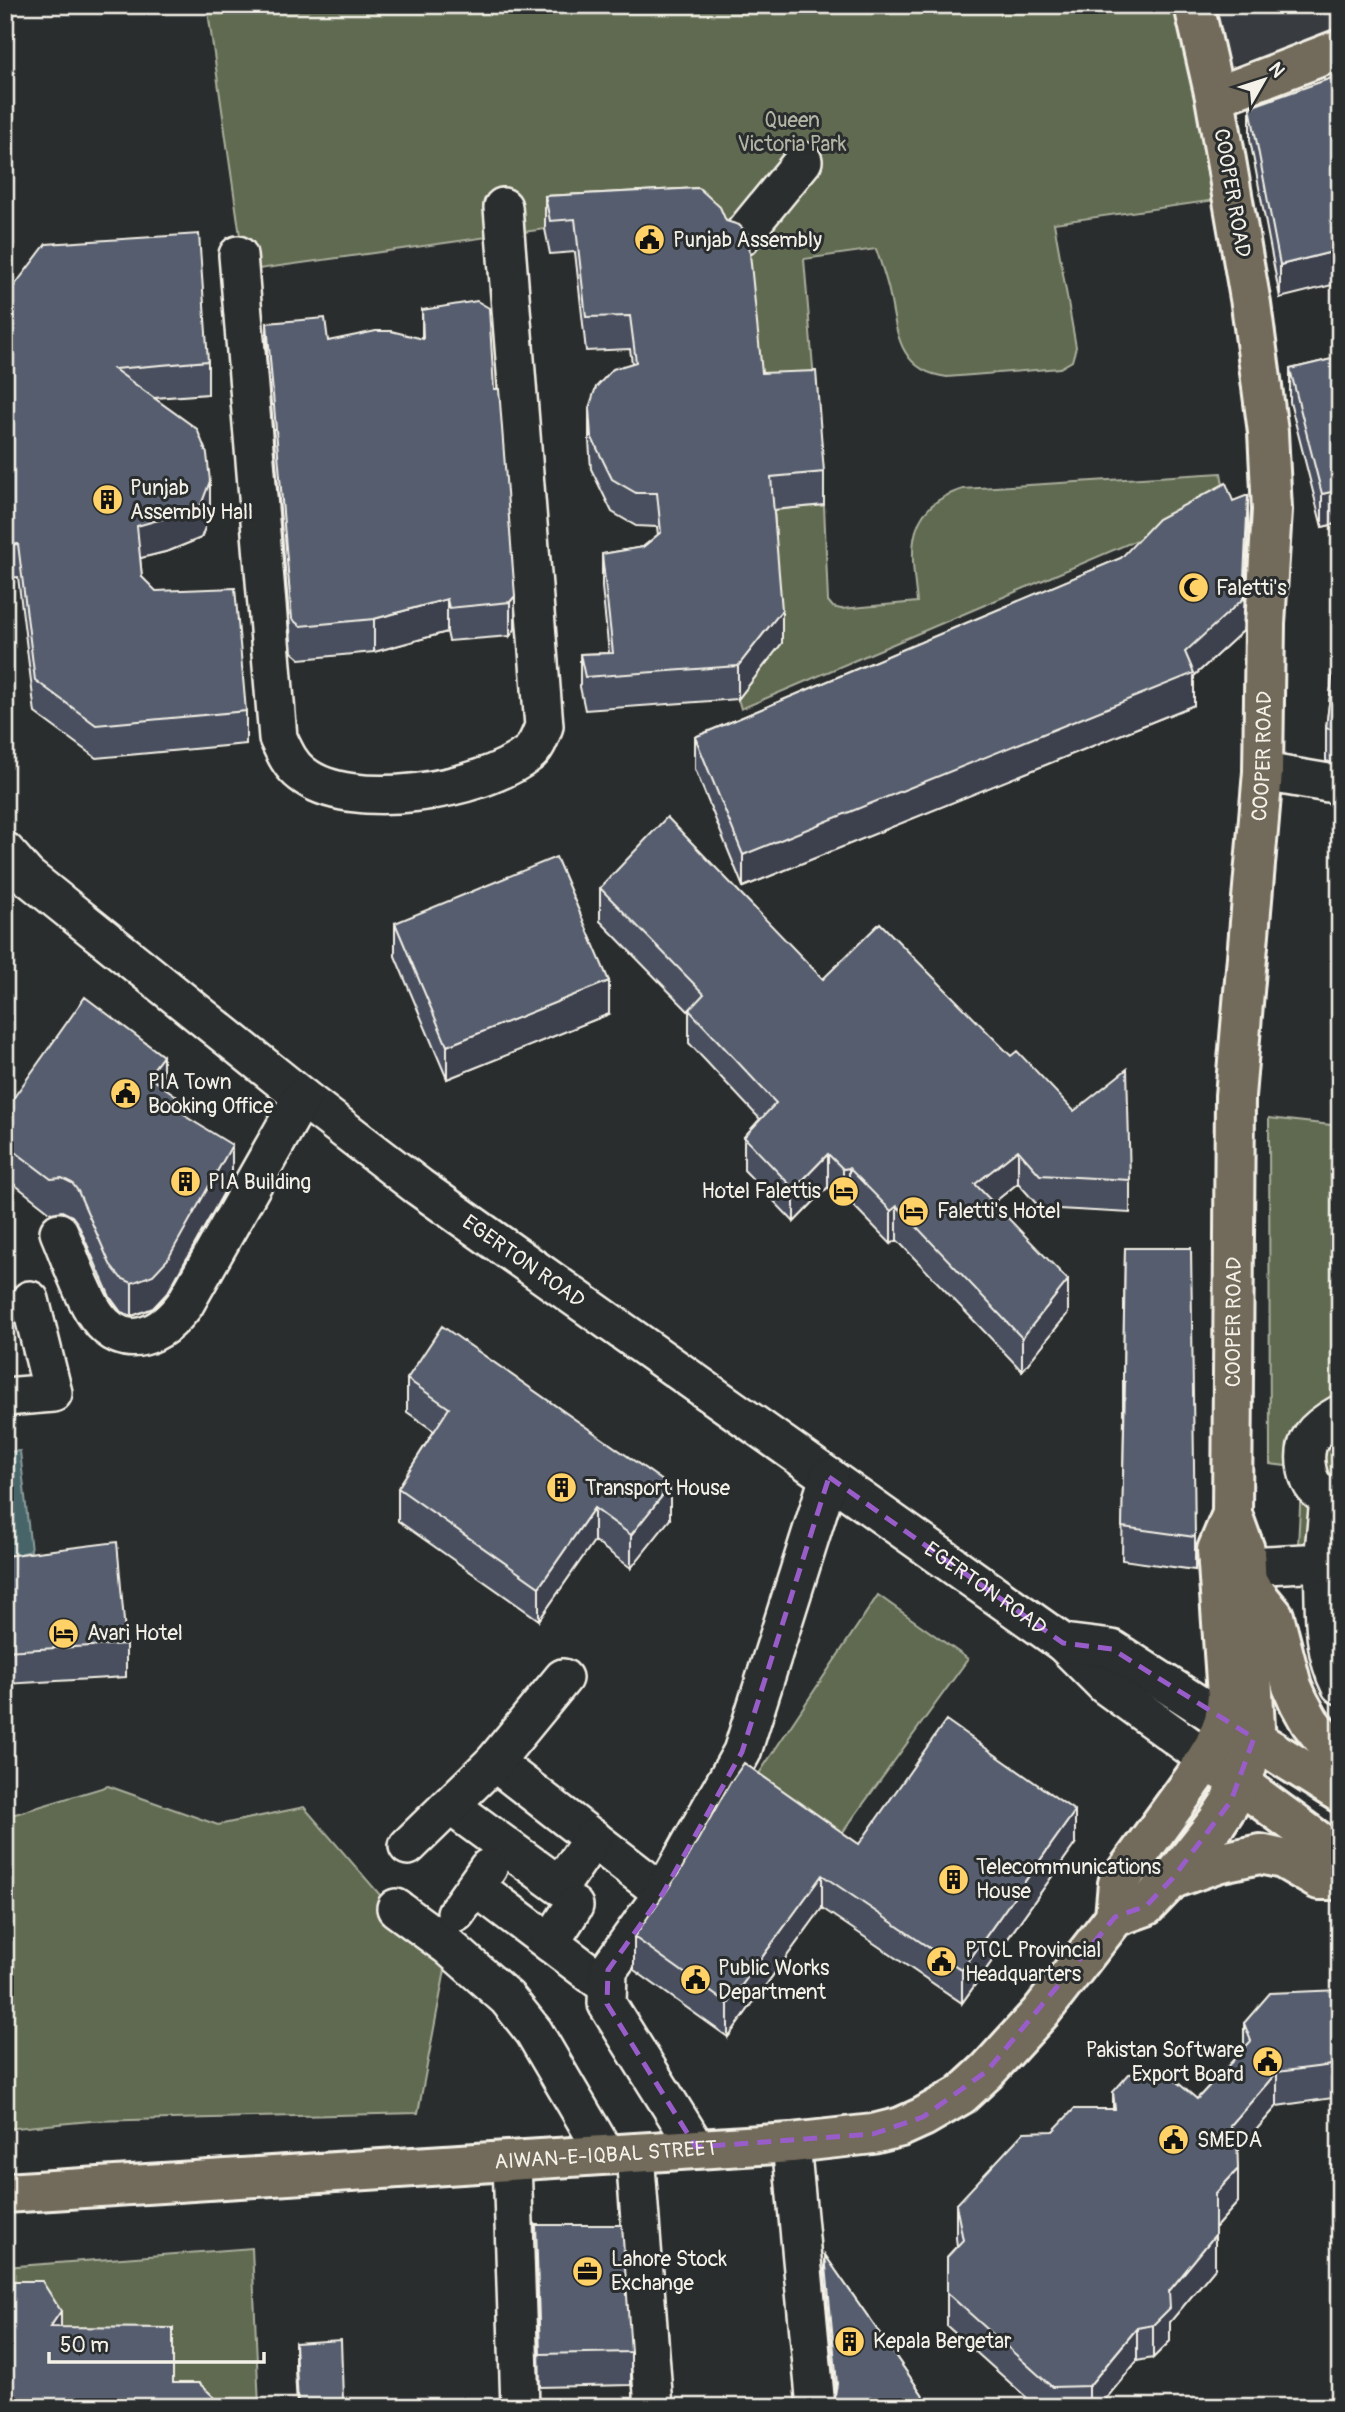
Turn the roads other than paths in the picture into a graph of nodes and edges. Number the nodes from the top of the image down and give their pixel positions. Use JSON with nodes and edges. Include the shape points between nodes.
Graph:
{"nodes":[{"id":1,"x":1194,"y":5,"type":"edge"},
{"id":2,"x":1340,"y":49,"type":"edge"},
{"id":3,"x":1215,"y":97,"type":"junction"},
{"id":4,"x":803,"y":161,"type":"dead end"},
{"id":5,"x":503,"y":207,"type":"dead end"},
{"id":6,"x":740,"y":238,"type":"edge"},
{"id":7,"x":238,"y":255,"type":"dead end"},
{"id":8,"x":1263,"y":772,"type":"junction"},
{"id":9,"x":1340,"y":785,"type":"edge"},
{"id":10,"x":5,"y":851,"type":"edge"},
{"id":11,"x":302,"y":1097,"type":"junction"},
{"id":12,"x":230,"y":1152,"type":"edge"},
{"id":13,"x":261,"y":1171,"type":"junction"},
{"id":14,"x":59,"y":1232,"type":"dead end"},
{"id":15,"x":30,"y":1300,"type":"dead end"},
{"id":16,"x":5,"y":1397,"type":"edge"},
{"id":17,"x":1340,"y":1414,"type":"edge"},
{"id":18,"x":830,"y":1477,"type":"junction"},
{"id":19,"x":1232,"y":1514,"type":"junction"},
{"id":20,"x":1323,"y":1562,"type":"junction"},
{"id":21,"x":1247,"y":1575,"type":"junction"},
{"id":22,"x":1063,"y":1643,"type":"junction"},
{"id":23,"x":563,"y":1678,"type":"dead end"},
{"id":24,"x":1340,"y":1685,"type":"edge"},
{"id":25,"x":1239,"y":1729,"type":"junction"},
{"id":26,"x":1207,"y":1759,"type":"junction"},
{"id":27,"x":1340,"y":1760,"type":"edge"},
{"id":28,"x":494,"y":1762,"type":"junction"},
{"id":29,"x":1239,"y":1785,"type":"junction"},
{"id":30,"x":1340,"y":1793,"type":"edge"},
{"id":31,"x":451,"y":1806,"type":"junction"},
{"id":32,"x":593,"y":1838,"type":"junction"},
{"id":33,"x":505,"y":1844,"type":"junction"},
{"id":34,"x":408,"y":1846,"type":"dead end"},
{"id":35,"x":1340,"y":1857,"type":"edge"},
{"id":36,"x":1172,"y":1879,"type":"junction"},
{"id":37,"x":1340,"y":1880,"type":"edge"},
{"id":38,"x":663,"y":1893,"type":"junction"},
{"id":39,"x":574,"y":1906,"type":"dead end"},
{"id":40,"x":396,"y":1908,"type":"dead end"},
{"id":41,"x":1115,"y":1917,"type":"junction"},
{"id":42,"x":550,"y":1943,"type":"junction"},
{"id":43,"x":607,"y":1986,"type":"junction"},
{"id":44,"x":791,"y":2143,"type":"junction"},
{"id":45,"x":696,"y":2147,"type":"junction"},
{"id":46,"x":621,"y":2154,"type":"junction"},
{"id":47,"x":512,"y":2161,"type":"junction"},
{"id":48,"x":5,"y":2193,"type":"edge"},
{"id":49,"x":520,"y":2407,"type":"edge"},
{"id":50,"x":654,"y":2407,"type":"edge"},
{"id":51,"x":816,"y":2407,"type":"edge"}],
"edges":[{"from":1,"to":3,"type":"main road","name":"COOPER ROAD"},
{"from":2,"to":3,"type":"main road"},
{"from":3,"to":8,"type":"main road","name":"COOPER ROAD","via":[[1268,432],[1272,510]]},
{"from":4,"to":6,"type":"street"},
{"from":5,"to":7,"type":"street","via":[[544,726],[530,753],[463,785],[413,794],[325,787],[301,774],[286,757],[278,738]]},
{"from":8,"to":9,"type":"street"},
{"from":8,"to":19,"type":"main road","name":"COOPER ROAD","via":[[1234,1096]]},
{"from":10,"to":11,"type":"street","name":"EGERTON ROAD","via":[[27,876]]},
{"from":11,"to":13,"type":"street"},
{"from":11,"to":18,"type":"street","name":"EGERTON ROAD","via":[[419,1187]]},
{"from":12,"to":13,"type":"street"},
{"from":13,"to":14,"type":"street","via":[[185,1304],[153,1334],[132,1338],[105,1327]]},
{"from":15,"to":16,"type":"street","via":[[53,1393]]},
{"from":17,"to":20,"type":"street","via":[[1324,1423],[1304,1451],[1310,1483],[1329,1499]]},
{"from":18,"to":22,"type":"street","name":"EGERTON ROAD"},
{"from":18,"to":38,"type":"street","via":[[742,1752]]},
{"from":19,"to":21,"type":"main road","name":"COOPER ROAD","via":[[1245,1550]]},
{"from":19,"to":25,"type":"main road","name":"COOPER ROAD","via":[[1217,1550],[1227,1696]]},
{"from":20,"to":21,"type":"street"},
{"from":20,"to":24,"type":"street","via":[[1328,1646]]},
{"from":21,"to":25,"type":"main road","name":"COOPER ROAD","via":[[1255,1717]]},
{"from":21,"to":27,"type":"main road","via":[[1275,1616],[1299,1702]]},
{"from":22,"to":25,"type":"street","name":"EGERTON ROAD","via":[[1112,1649]]},
{"from":22,"to":26,"type":"street","name":"EGERTON ROAD","via":[[1105,1685]]},
{"from":23,"to":28,"type":"street"},
{"from":25,"to":26,"type":"main road"},
{"from":25,"to":29,"type":"main road","via":[[1247,1767]]},
{"from":25,"to":30,"type":"main road","name":"EGERTON ROAD"},
{"from":26,"to":29,"type":"main road","name":"EGERTON ROAD"},
{"from":26,"to":41,"type":"main road","via":[[1118,1883]]},
{"from":28,"to":31,"type":"street"},
{"from":28,"to":32,"type":"street"},
{"from":29,"to":35,"type":"main road","name":"EGERTON ROAD"},
{"from":29,"to":36,"type":"main road","via":[[1217,1822]]},
{"from":31,"to":33,"type":"street"},
{"from":31,"to":34,"type":"street"},
{"from":32,"to":33,"type":"street","via":[[560,1886]]},
{"from":32,"to":38,"type":"street"},
{"from":33,"to":42,"type":"street","via":[[466,1900]]},
{"from":36,"to":37,"type":"main road","via":[[1260,1854],[1283,1859],[1319,1880]]},
{"from":36,"to":41,"type":"main road","via":[[1146,1906]]},
{"from":38,"to":43,"type":"street","via":[[608,1970]]},
{"from":39,"to":42,"type":"street"},
{"from":40,"to":46,"type":"street","via":[[448,1946],[506,1998]]},
{"from":41,"to":44,"type":"main road","name":"AIWAN-E-IQBAL STREET","via":[[1041,2012],[961,2095],[901,2127]]},
{"from":42,"to":43,"type":"street"},
{"from":43,"to":45,"type":"street","via":[[607,2004]]},
{"from":44,"to":45,"type":"main road","name":"AIWAN-E-IQBAL STREET"},
{"from":44,"to":51,"type":"street"},
{"from":45,"to":46,"type":"main road","name":"AIWAN-E-IQBAL STREET"},
{"from":46,"to":47,"type":"main road","name":"AIWAN-E-IQBAL STREET"},
{"from":46,"to":50,"type":"street"},
{"from":47,"to":48,"type":"main road","name":"AIWAN-E-IQBAL STREET"},
{"from":47,"to":49,"type":"street"}]}
